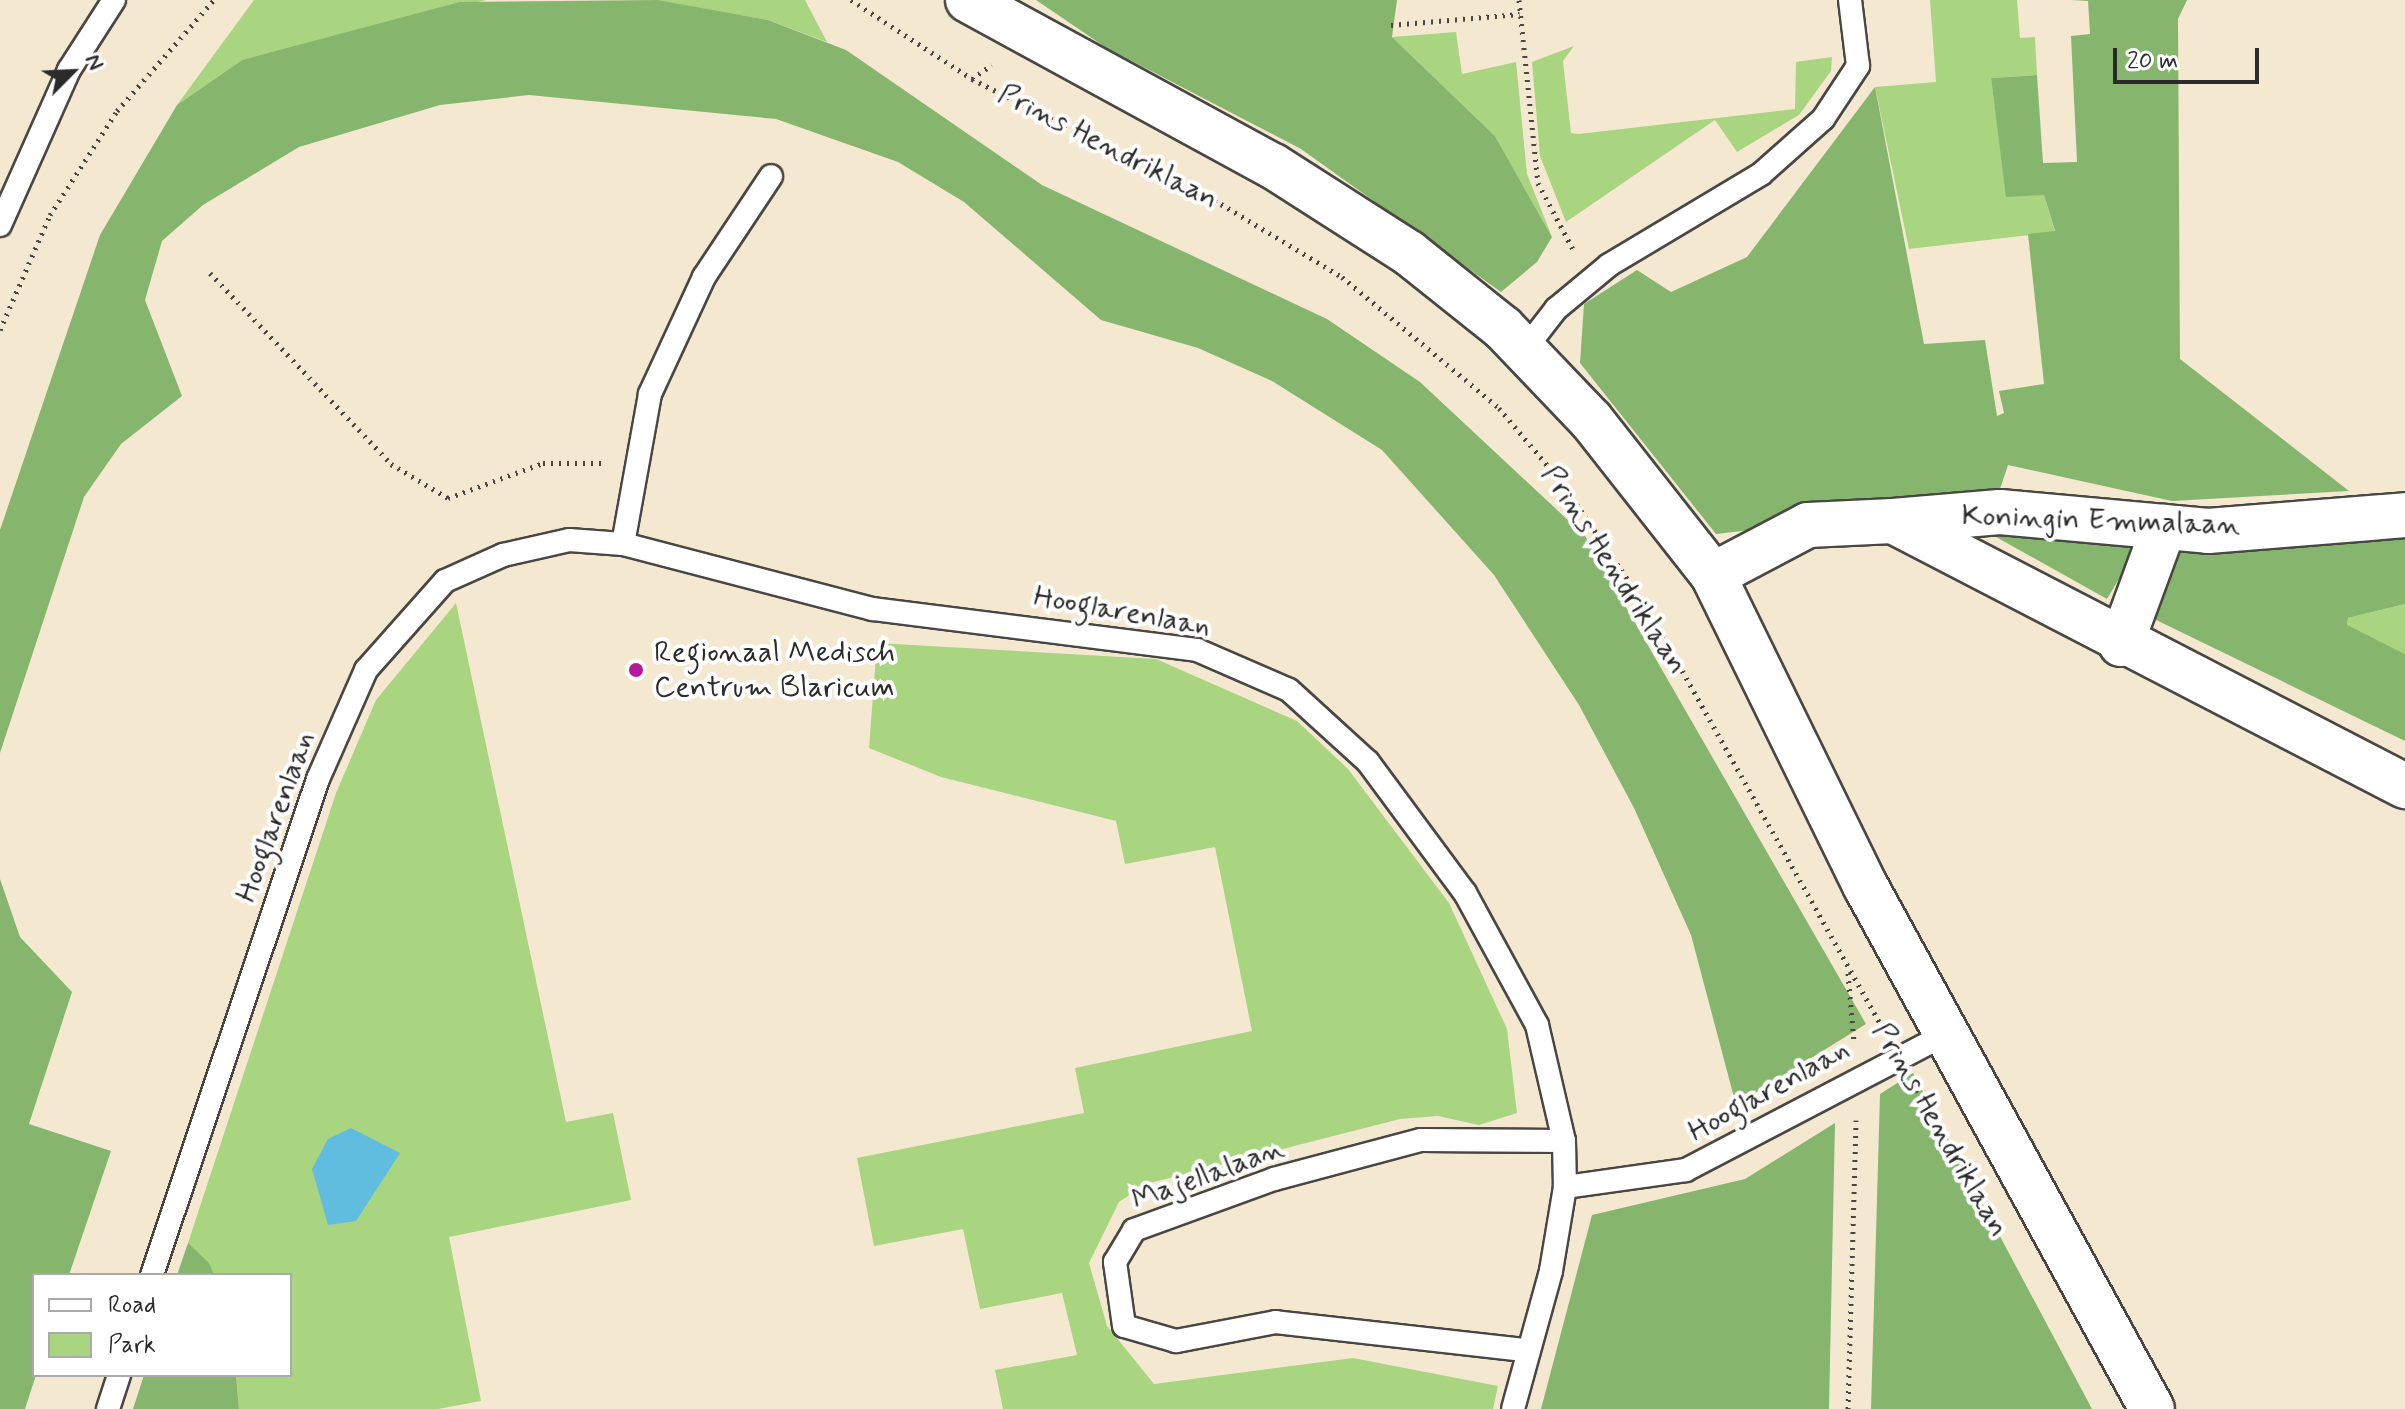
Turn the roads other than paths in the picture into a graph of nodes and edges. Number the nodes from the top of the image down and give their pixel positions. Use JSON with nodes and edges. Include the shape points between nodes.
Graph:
{"nodes":[{"id":1,"x":114,"y":0,"type":"edge"},
{"id":2,"x":968,"y":0,"type":"edge"},
{"id":3,"x":1850,"y":0,"type":"edge"},
{"id":4,"x":771,"y":176,"type":"dead end"},
{"id":5,"x":0,"y":225,"type":"edge"},
{"id":6,"x":1525,"y":349,"type":"junction"},
{"id":7,"x":2405,"y":515,"type":"edge"},
{"id":8,"x":1893,"y":521,"type":"junction"},
{"id":9,"x":2164,"y":527,"type":"junction"},
{"id":10,"x":623,"y":544,"type":"junction"},
{"id":11,"x":1713,"y":575,"type":"junction"},
{"id":12,"x":2121,"y":644,"type":"junction"},
{"id":13,"x":2405,"y":786,"type":"edge"},
{"id":14,"x":1948,"y":1033,"type":"junction"},
{"id":15,"x":1564,"y":1141,"type":"junction"},
{"id":16,"x":1565,"y":1187,"type":"junction"},
{"id":17,"x":153,"y":1273,"type":"edge"},
{"id":18,"x":1524,"y":1350,"type":"junction"},
{"id":19,"x":118,"y":1377,"type":"edge"},
{"id":20,"x":108,"y":1409,"type":"edge"},
{"id":21,"x":1513,"y":1409,"type":"edge"},
{"id":22,"x":2152,"y":1409,"type":"edge"}],
"edges":[{"from":1,"to":5,"type":"lane","via":[[69,70]]},
{"from":2,"to":6,"type":"main road","name":"Prins Hendriklaan","via":[[1273,166],[1409,253]]},
{"from":3,"to":6,"type":"lane","via":[[1858,66],[1823,119],[1761,174],[1594,277]]},
{"from":4,"to":10,"type":"lane","via":[[698,290],[650,394]]},
{"from":6,"to":11,"type":"main road","name":"Prins Hendriklaan"},
{"from":7,"to":9,"type":"main road","name":"Koningin Emmalaan","via":[[2208,531]]},
{"from":8,"to":9,"type":"main road","name":"Koningin Emmalaan","via":[[2000,512]]},
{"from":8,"to":11,"type":"main road","name":"Koningin Emmalaan","via":[[1808,525]]},
{"from":8,"to":12,"type":"main road"},
{"from":9,"to":12,"type":"main road"},
{"from":10,"to":15,"type":"lane","name":"Hooglarenlaan","via":[[873,609],[1197,650],[1289,690],[1368,762],[1456,881],[1537,1025]]},
{"from":10,"to":17,"type":"lane","name":"Hooglarenlaan","via":[[569,540],[503,555],[445,581],[366,670],[318,779]]},
{"from":11,"to":14,"type":"main road","name":"Prins Hendriklaan","via":[[1866,887]]},
{"from":12,"to":13,"type":"main road"},
{"from":14,"to":16,"type":"lane","name":"Hooglarenlaan","via":[[1897,1053],[1686,1170]]},
{"from":14,"to":22,"type":"main road","name":"Prins Hendriklaan"},
{"from":15,"to":16,"type":"lane"},
{"from":15,"to":18,"type":"lane","name":"Majellalaan","via":[[1421,1140],[1274,1179],[1134,1230],[1115,1262],[1124,1326],[1176,1341],[1276,1322]]},
{"from":16,"to":18,"type":"lane","via":[[1551,1271]]},
{"from":18,"to":21,"type":"lane"},
{"from":19,"to":20,"type":"lane"}]}
